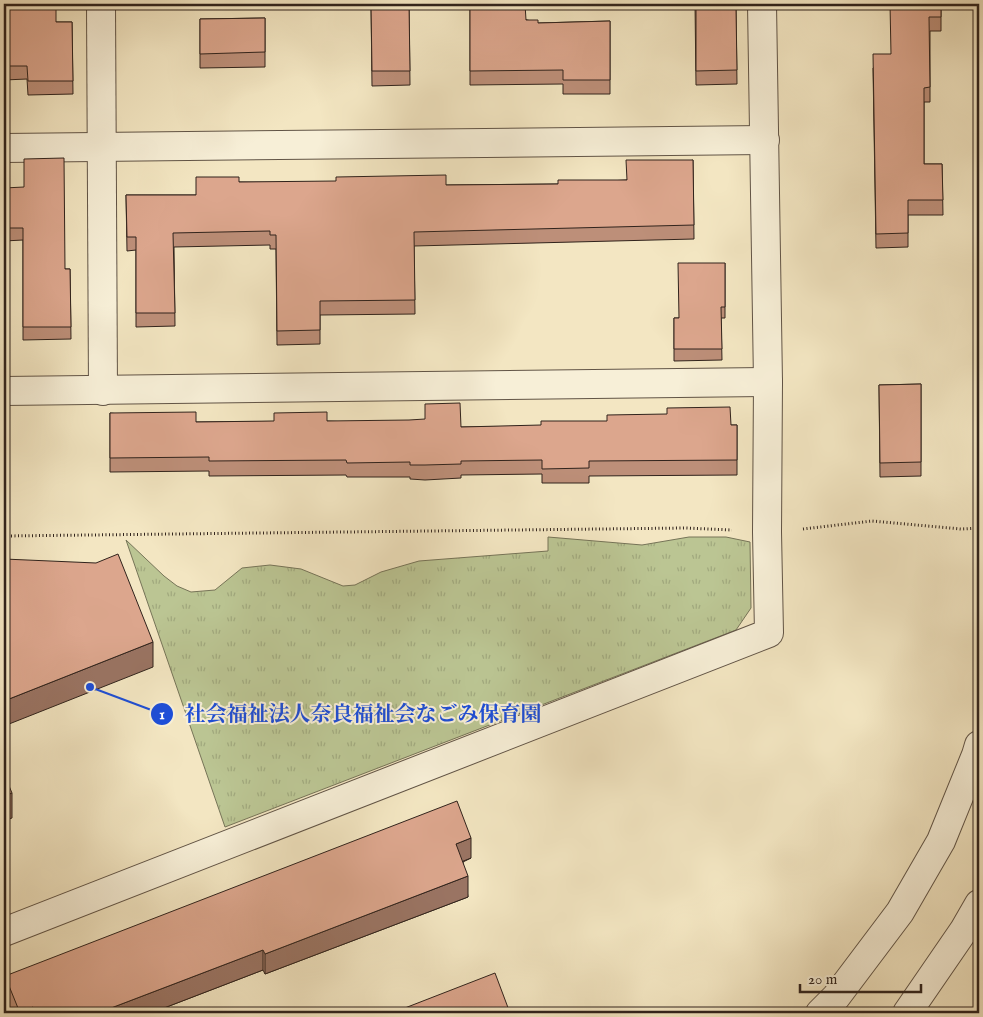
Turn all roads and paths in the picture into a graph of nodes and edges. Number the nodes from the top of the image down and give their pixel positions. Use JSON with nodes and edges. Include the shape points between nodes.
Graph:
{"nodes":[{"id":1,"x":102,"y":4,"type":"edge"},
{"id":2,"x":762,"y":4,"type":"edge"},
{"id":3,"x":765,"y":140,"type":"junction"},
{"id":4,"x":4,"y":148,"type":"edge"},
{"id":5,"x":102,"y":148,"type":"junction"},
{"id":6,"x":768,"y":382,"type":"junction"},
{"id":7,"x":4,"y":391,"type":"edge"},
{"id":8,"x":103,"y":391,"type":"junction"},
{"id":9,"x":979,"y":528,"type":"edge"},
{"id":10,"x":768,"y":532,"type":"junction"},
{"id":11,"x":4,"y":536,"type":"edge"},
{"id":12,"x":979,"y":745,"type":"edge"},
{"id":13,"x":979,"y":904,"type":"edge"},
{"id":14,"x":4,"y":932,"type":"edge"},
{"id":15,"x":972,"y":934,"type":"edge"},
{"id":16,"x":820,"y":1013,"type":"edge"},
{"id":17,"x":907,"y":1013,"type":"edge"}],
"edges":[{"from":1,"to":5,"type":"street"},
{"from":2,"to":3,"type":"street"},
{"from":3,"to":5,"type":"street"},
{"from":3,"to":6,"type":"street"},
{"from":4,"to":5,"type":"street"},
{"from":5,"to":8,"type":"street"},
{"from":6,"to":8,"type":"street"},
{"from":6,"to":10,"type":"street"},
{"from":7,"to":8,"type":"street"},
{"from":9,"to":10,"type":"path","via":[[872,522]]},
{"from":10,"to":11,"type":"path","via":[[685,528]]},
{"from":10,"to":14,"type":"street","via":[[769,634]]},
{"from":12,"to":16,"type":"street","via":[[941,841],[900,912],[836,997]]},
{"from":13,"to":15,"type":"street"},
{"from":15,"to":17,"type":"street"}]}
